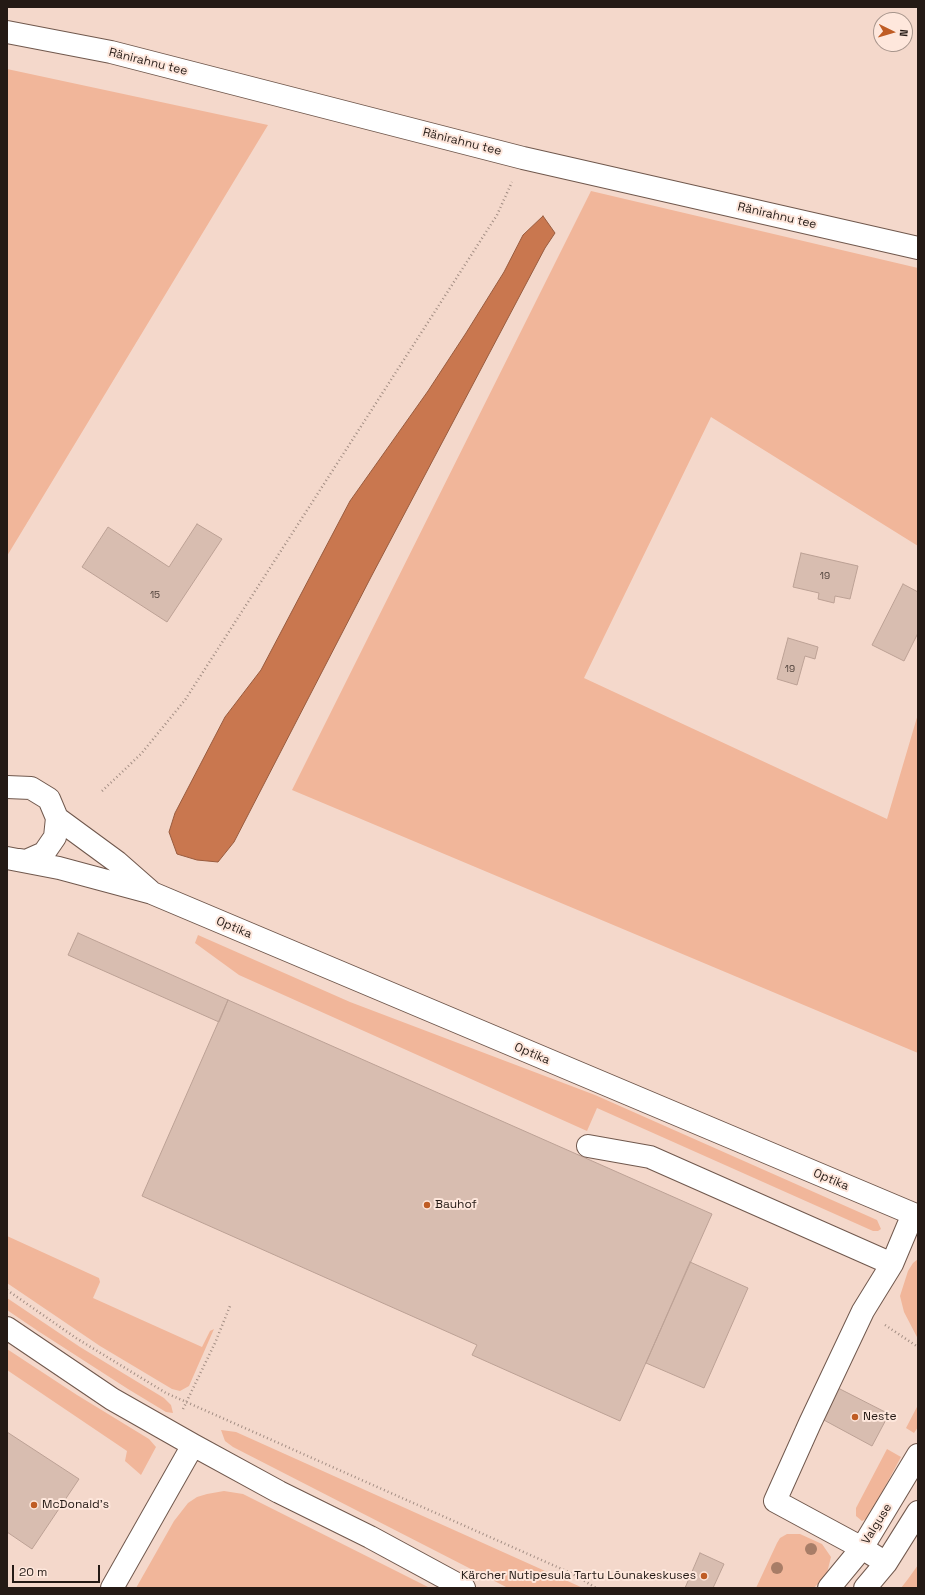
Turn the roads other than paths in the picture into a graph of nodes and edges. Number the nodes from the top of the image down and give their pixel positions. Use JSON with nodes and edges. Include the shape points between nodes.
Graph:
{"nodes":[{"id":1,"x":7,"y":32,"type":"edge"},
{"id":2,"x":918,"y":248,"type":"edge"},
{"id":3,"x":8,"y":788,"type":"edge"},
{"id":4,"x":58,"y":818,"type":"junction"},
{"id":5,"x":7,"y":858,"type":"edge"},
{"id":6,"x":152,"y":893,"type":"junction"},
{"id":7,"x":588,"y":1146,"type":"dead end"},
{"id":8,"x":916,"y":1216,"type":"edge"},
{"id":9,"x":892,"y":1264,"type":"junction"},
{"id":10,"x":7,"y":1328,"type":"edge"},
{"id":11,"x":193,"y":1445,"type":"junction"},
{"id":12,"x":918,"y":1455,"type":"edge"},
{"id":13,"x":918,"y":1512,"type":"edge"},
{"id":14,"x":862,"y":1548,"type":"junction"},
{"id":15,"x":886,"y":1563,"type":"junction"},
{"id":16,"x":112,"y":1588,"type":"edge"},
{"id":17,"x":464,"y":1588,"type":"edge"},
{"id":18,"x":829,"y":1588,"type":"edge"},
{"id":19,"x":864,"y":1588,"type":"edge"}],
"edges":[{"from":1,"to":2,"type":"street","name":"Ränirahnu tee","via":[[111,52],[523,158]]},
{"from":3,"to":4,"type":"street","via":[[31,788],[49,799]]},
{"from":4,"to":5,"type":"street","via":[[55,837],[44,853],[26,861]]},
{"from":4,"to":6,"type":"street","via":[[117,862]]},
{"from":5,"to":6,"type":"street","via":[[59,868]]},
{"from":6,"to":8,"type":"street","name":"Optika"},
{"from":7,"to":9,"type":"street","via":[[650,1157]]},
{"from":8,"to":9,"type":"street"},
{"from":9,"to":14,"type":"street","via":[[863,1311],[775,1501]]},
{"from":10,"to":11,"type":"street","via":[[112,1398]]},
{"from":11,"to":16,"type":"street"},
{"from":11,"to":17,"type":"street"},
{"from":12,"to":14,"type":"street","name":"Valguse"},
{"from":13,"to":15,"type":"street"},
{"from":14,"to":15,"type":"street"},
{"from":14,"to":18,"type":"street","name":"Valguse"},
{"from":15,"to":19,"type":"street"}]}
